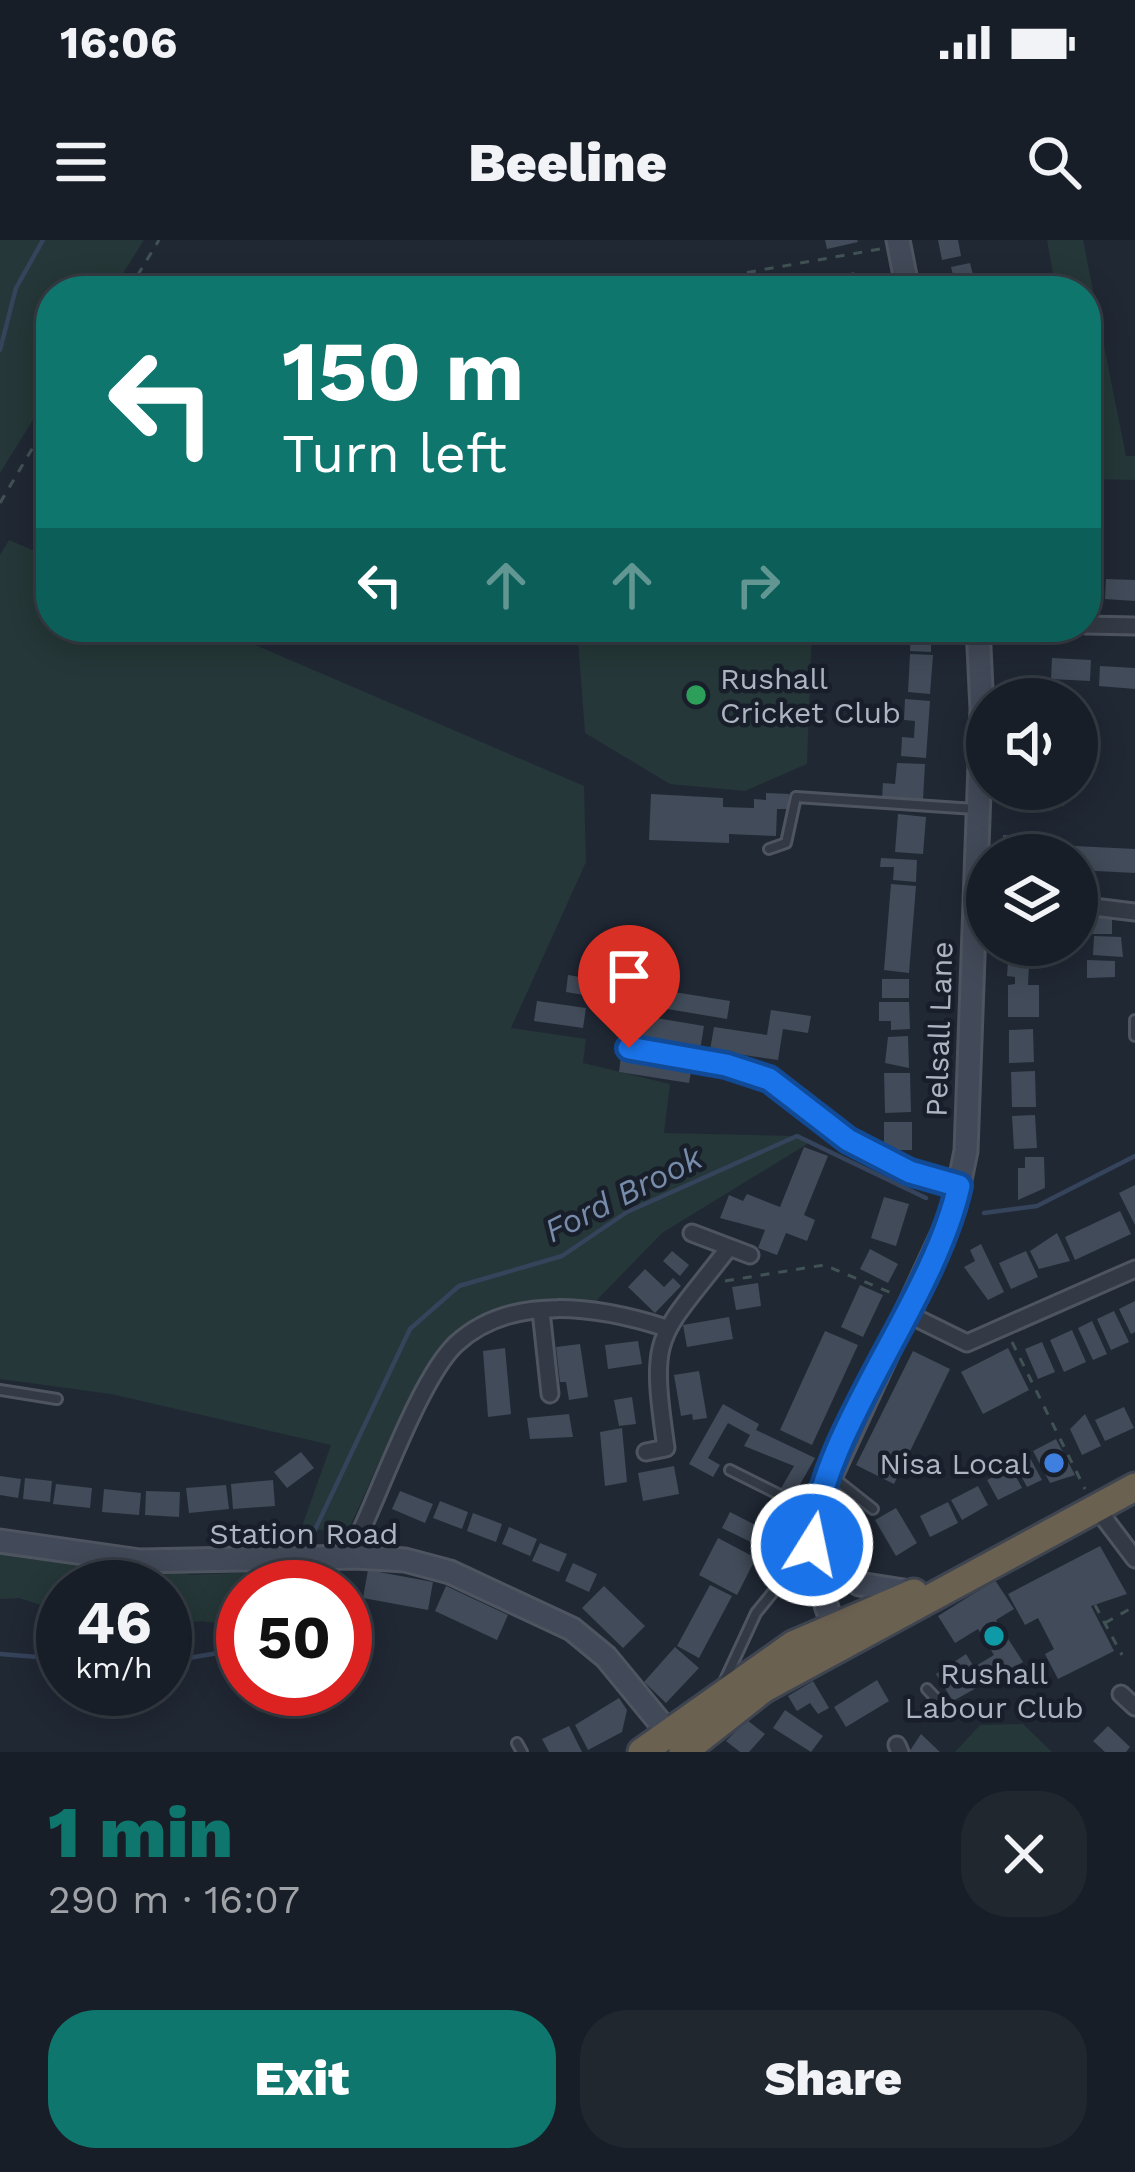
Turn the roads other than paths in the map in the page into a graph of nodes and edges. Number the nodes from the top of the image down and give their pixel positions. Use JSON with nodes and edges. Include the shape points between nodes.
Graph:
{"nodes":[{"id":1,"x":898,"y":243,"type":"edge"},
{"id":2,"x":905,"y":276,"type":"edge"},
{"id":3,"x":1101,"y":625,"type":"edge"},
{"id":4,"x":1135,"y":626,"type":"edge"},
{"id":5,"x":978,"y":642,"type":"edge"},
{"id":6,"x":980,"y":678,"type":"edge"},
{"id":7,"x":966,"y":808,"type":"edge"},
{"id":8,"x":769,"y":849,"type":"dead end"},
{"id":9,"x":1098,"y":908,"type":"edge"},
{"id":10,"x":1135,"y":912,"type":"edge"},
{"id":11,"x":976,"y":966,"type":"edge"},
{"id":12,"x":1135,"y":1020,"type":"edge"},
{"id":13,"x":1135,"y":1036,"type":"edge"},
{"id":14,"x":629,"y":1048,"type":"dead end"},
{"id":15,"x":959,"y":1186,"type":"junction"},
{"id":16,"x":692,"y":1233,"type":"dead end"},
{"id":17,"x":727,"y":1250,"type":"junction"},
{"id":18,"x":750,"y":1255,"type":"dead end"},
{"id":19,"x":1135,"y":1269,"type":"edge"},
{"id":20,"x":542,"y":1311,"type":"junction"},
{"id":21,"x":908,"y":1314,"type":"junction"},
{"id":22,"x":667,"y":1328,"type":"junction"},
{"id":23,"x":0,"y":1390,"type":"edge"},
{"id":24,"x":550,"y":1394,"type":"dead end"},
{"id":25,"x":57,"y":1399,"type":"dead end"},
{"id":26,"x":646,"y":1452,"type":"dead end"},
{"id":27,"x":730,"y":1470,"type":"dead end"},
{"id":28,"x":827,"y":1475,"type":"junction"},
{"id":29,"x":1135,"y":1486,"type":"edge"},
{"id":30,"x":1095,"y":1506,"type":"junction"},
{"id":31,"x":873,"y":1509,"type":"dead end"},
{"id":32,"x":814,"y":1512,"type":"junction"},
{"id":33,"x":0,"y":1541,"type":"edge"},
{"id":34,"x":812,"y":1545,"type":"junction"},
{"id":35,"x":356,"y":1557,"type":"junction"},
{"id":36,"x":1135,"y":1559,"type":"edge"},
{"id":37,"x":919,"y":1608,"type":"junction"},
{"id":38,"x":838,"y":1635,"type":"junction"},
{"id":39,"x":927,"y":1689,"type":"dead end"},
{"id":40,"x":718,"y":1694,"type":"junction"},
{"id":41,"x":1121,"y":1694,"type":"dead end"},
{"id":42,"x":943,"y":1706,"type":"dead end"},
{"id":43,"x":1135,"y":1707,"type":"edge"},
{"id":44,"x":719,"y":1738,"type":"edge"},
{"id":45,"x":678,"y":1745,"type":"edge"},
{"id":46,"x":641,"y":1752,"type":"edge"}],
"edges":[{"from":1,"to":2,"type":"main road"},
{"from":3,"to":4,"type":"street"},
{"from":5,"to":6,"type":"main road","name":"Pelsall Lane"},
{"from":7,"to":8,"type":"lane","via":[[796,797],[786,843]]},
{"from":9,"to":10,"type":"street"},
{"from":11,"to":15,"type":"main road","name":"Pelsall Lane"},
{"from":12,"to":13,"type":"lane"},
{"from":14,"to":15,"type":"lane","via":[[769,1079],[848,1140]]},
{"from":15,"to":21,"type":"main road","name":"Pelsall Lane"},
{"from":16,"to":17,"type":"street"},
{"from":17,"to":18,"type":"street"},
{"from":17,"to":22,"type":"street"},
{"from":19,"to":21,"type":"street","via":[[967,1343]]},
{"from":20,"to":22,"type":"street","via":[[589,1307]]},
{"from":20,"to":24,"type":"street"},
{"from":20,"to":35,"type":"street","via":[[484,1324],[453,1346],[360,1533]]},
{"from":21,"to":28,"type":"main road","name":"Pelsall Lane"},
{"from":22,"to":26,"type":"street","via":[[655,1370],[666,1448]]},
{"from":23,"to":25,"type":"lane"},
{"from":27,"to":32,"type":"lane"},
{"from":28,"to":31,"type":"lane"},
{"from":28,"to":32,"type":"main road","name":"Pelsall Lane"},
{"from":29,"to":30,"type":"highway"},
{"from":30,"to":36,"type":"street"},
{"from":30,"to":37,"type":"highway"},
{"from":32,"to":34,"type":"main road","name":"Pelsall Lane"},
{"from":33,"to":35,"type":"main road","name":"Station Road","via":[[182,1563]]},
{"from":34,"to":37,"type":"main road","via":[[860,1584]]},
{"from":34,"to":38,"type":"main road","name":"Pelsall Lane"},
{"from":34,"to":40,"type":"lane","via":[[756,1613]]},
{"from":35,"to":45,"type":"main road","name":"Station Road","via":[[450,1572],[549,1615],[605,1657]]},
{"from":37,"to":38,"type":"highway"},
{"from":38,"to":40,"type":"highway"},
{"from":38,"to":44,"type":"highway","via":[[763,1689]]},
{"from":39,"to":42,"type":"lane"},
{"from":40,"to":45,"type":"highway"},
{"from":41,"to":43,"type":"street"},
{"from":44,"to":45,"type":"highway"},
{"from":45,"to":46,"type":"highway"}]}
